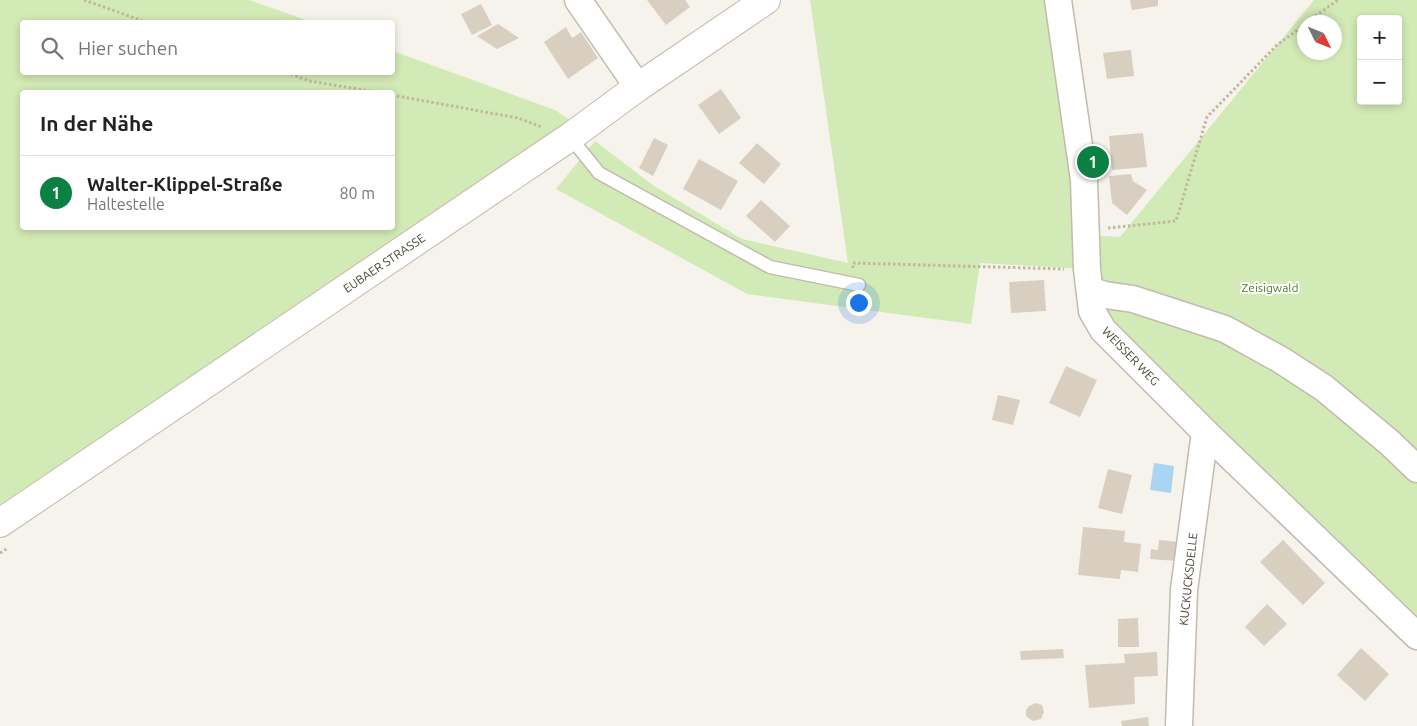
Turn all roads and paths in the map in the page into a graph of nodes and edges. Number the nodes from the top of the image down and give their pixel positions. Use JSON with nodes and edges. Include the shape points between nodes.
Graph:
{"nodes":[{"id":1,"x":84,"y":0,"type":"edge"},
{"id":2,"x":578,"y":0,"type":"edge"},
{"id":3,"x":766,"y":0,"type":"edge"},
{"id":4,"x":1058,"y":0,"type":"edge"},
{"id":5,"x":1338,"y":0,"type":"edge"},
{"id":6,"x":1318,"y":15,"type":"edge"},
{"id":7,"x":140,"y":20,"type":"edge"},
{"id":8,"x":1297,"y":30,"type":"edge"},
{"id":9,"x":295,"y":75,"type":"edge"},
{"id":10,"x":638,"y":87,"type":"junction"},
{"id":11,"x":365,"y":90,"type":"edge"},
{"id":12,"x":395,"y":97,"type":"edge"},
{"id":13,"x":570,"y":137,"type":"junction"},
{"id":14,"x":1086,"y":230,"type":"junction"},
{"id":15,"x":1089,"y":280,"type":"junction"},
{"id":16,"x":856,"y":284,"type":"joint"},
{"id":17,"x":1205,"y":432,"type":"junction"},
{"id":18,"x":1417,"y":469,"type":"edge"},
{"id":19,"x":0,"y":523,"type":"edge"},
{"id":20,"x":1417,"y":636,"type":"edge"},
{"id":21,"x":1179,"y":726,"type":"edge"}],
"edges":[{"from":1,"to":7,"type":"path"},
{"from":2,"to":10,"type":"street"},
{"from":3,"to":10,"type":"street","name":"EUBAER STRASSE"},
{"from":4,"to":14,"type":"street","name":"WEISSER WEG","via":[[1084,180]]},
{"from":5,"to":6,"type":"path"},
{"from":8,"to":14,"type":"path","via":[[1277,44],[1207,118],[1176,221]]},
{"from":9,"to":11,"type":"path"},
{"from":10,"to":13,"type":"street","name":"EUBAER STRASSE"},
{"from":12,"to":13,"type":"path","via":[[518,118]]},
{"from":13,"to":16,"type":"lane","via":[[598,173],[770,267]]},
{"from":13,"to":19,"type":"street","name":"EUBAER STRASSE"},
{"from":14,"to":15,"type":"street","name":"WEISSER WEG"},
{"from":15,"to":16,"type":"path","via":[[853,263]]},
{"from":15,"to":17,"type":"street","name":"WEISSER WEG","via":[[1092,311],[1103,330]]},
{"from":15,"to":18,"type":"street","via":[[1106,295],[1133,299],[1225,329],[1281,360],[1324,388]]},
{"from":17,"to":20,"type":"street","name":"WEISSER WEG"},
{"from":17,"to":21,"type":"street","name":"KUCKUCKSDELLE","via":[[1184,590]]}]}
